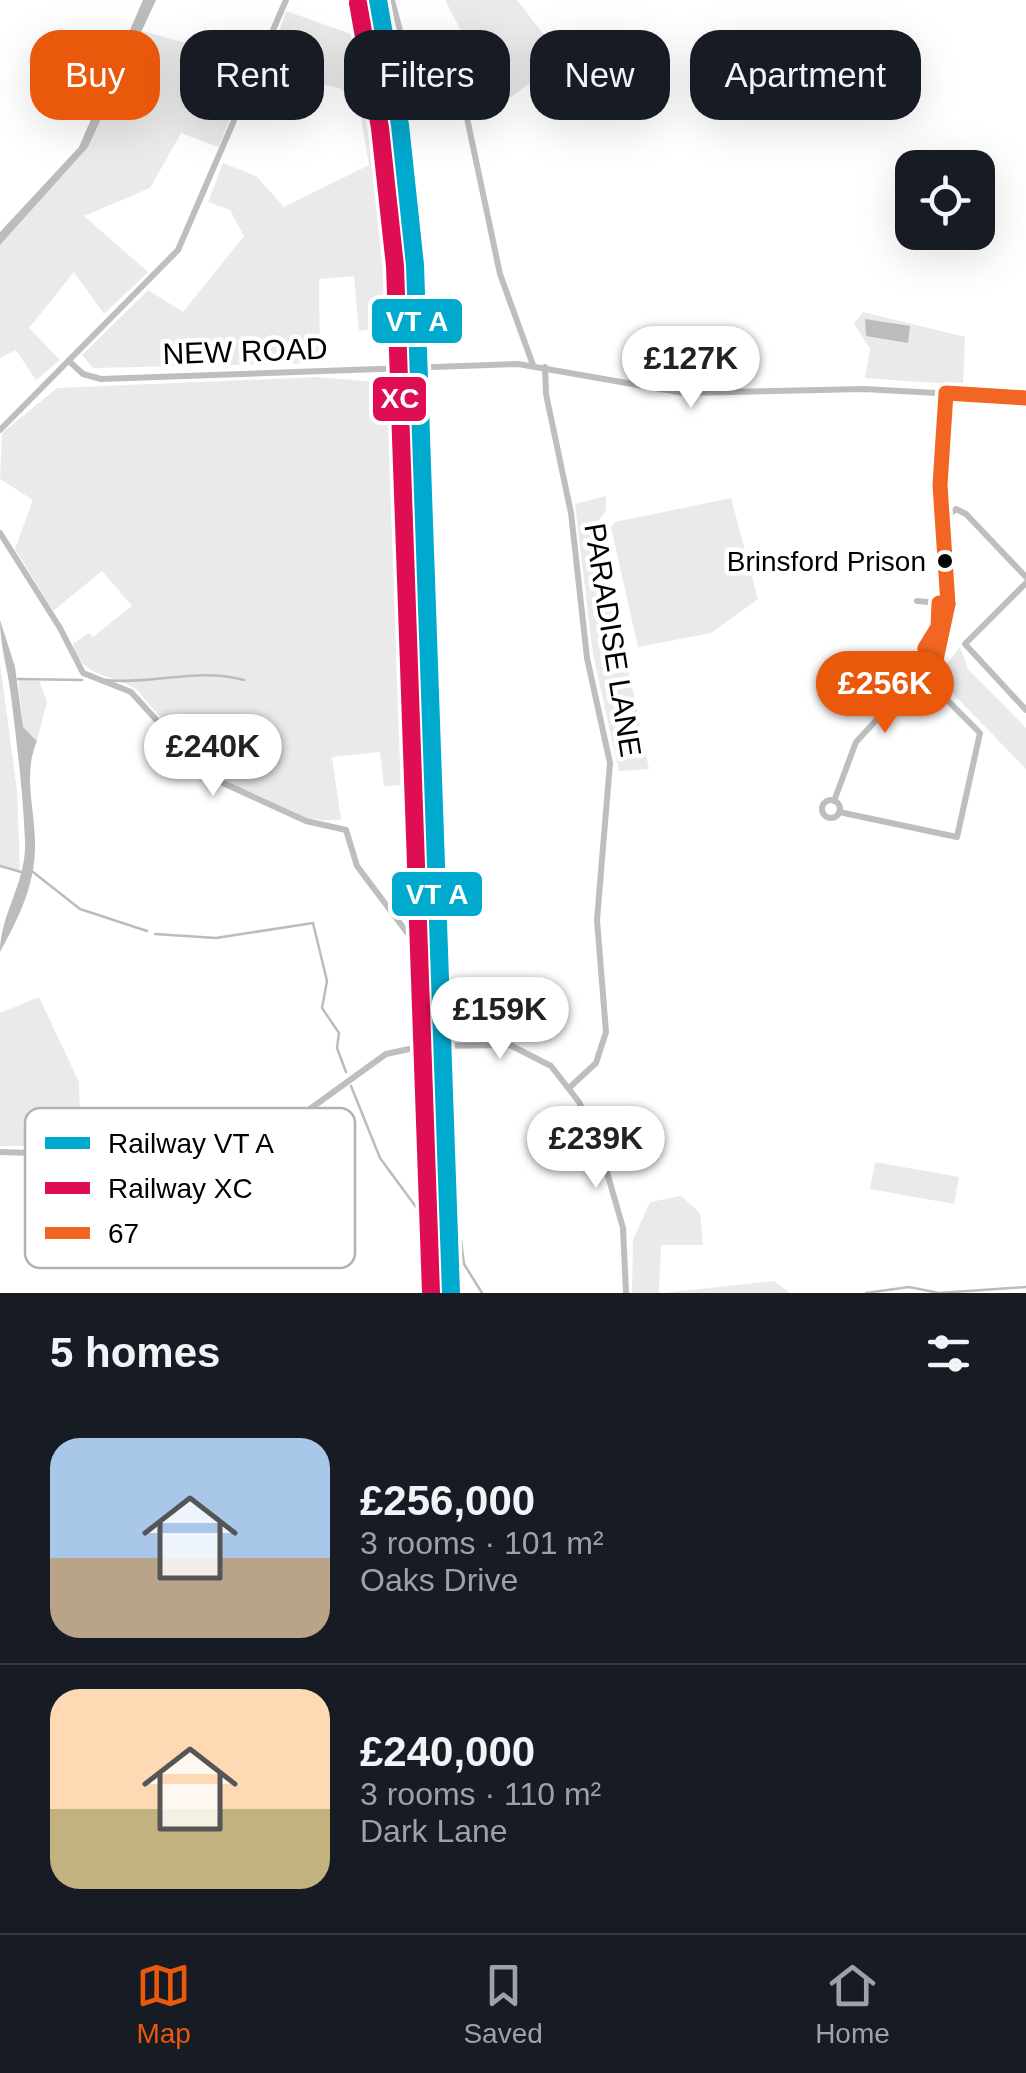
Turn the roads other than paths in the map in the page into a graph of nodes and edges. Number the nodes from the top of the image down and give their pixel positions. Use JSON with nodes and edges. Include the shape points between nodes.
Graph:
{"nodes":[{"id":1,"x":286,"y":0,"type":"edge"},
{"id":2,"x":392,"y":0,"type":"edge"},
{"id":3,"x":68,"y":361,"type":"junction"},
{"id":4,"x":533,"y":365,"type":"junction"},
{"id":5,"x":545,"y":366,"type":"junction"},
{"id":6,"x":946,"y":393,"type":"junction"},
{"id":7,"x":1026,"y":398,"type":"edge"},
{"id":8,"x":0,"y":430,"type":"edge"},
{"id":9,"x":943,"y":521,"type":"junction"},
{"id":10,"x":0,"y":533,"type":"edge"},
{"id":11,"x":1026,"y":580,"type":"edge"},
{"id":12,"x":916,"y":601,"type":"dead end"},
{"id":13,"x":950,"y":604,"type":"junction"},
{"id":14,"x":931,"y":670,"type":"junction"},
{"id":15,"x":912,"y":688,"type":"junction"},
{"id":16,"x":936,"y":688,"type":"junction"},
{"id":17,"x":1026,"y":710,"type":"edge"},
{"id":18,"x":834,"y":801,"type":"junction"},
{"id":19,"x":840,"y":812,"type":"junction"},
{"id":20,"x":430,"y":1046,"type":"junction"},
{"id":21,"x":569,"y":1088,"type":"junction"},
{"id":22,"x":310,"y":1108,"type":"edge"},
{"id":23,"x":0,"y":1152,"type":"edge"},
{"id":24,"x":25,"y":1153,"type":"edge"},
{"id":25,"x":626,"y":1293,"type":"edge"}],
"edges":[{"from":1,"to":3,"type":"street","via":[[185,240]]},
{"from":2,"to":4,"type":"street","via":[[404,42],[467,118],[500,274]]},
{"from":3,"to":4,"type":"street","name":"NEW ROAD","via":[[101,378]]},
{"from":3,"to":8,"type":"street"},
{"from":4,"to":5,"type":"street","name":"NEW ROAD"},
{"from":5,"to":6,"type":"street","name":"NEW ROAD","via":[[684,393]]},
{"from":5,"to":21,"type":"street","name":"PARADISE LANE","via":[[587,658],[610,763],[597,920],[606,1032],[596,1063]]},
{"from":6,"to":7,"type":"street","name":"NEW ROAD"},
{"from":6,"to":9,"type":"street"},
{"from":9,"to":11,"type":"street","via":[[956,509],[966,514]]},
{"from":9,"to":13,"type":"street"},
{"from":10,"to":20,"type":"street","via":[[83,672],[131,692],[223,784],[306,821],[346,830],[357,866],[428,959]]},
{"from":11,"to":17,"type":"street","via":[[965,644]]},
{"from":12,"to":13,"type":"street"},
{"from":13,"to":14,"type":"street"},
{"from":14,"to":15,"type":"street"},
{"from":14,"to":16,"type":"street"},
{"from":15,"to":16,"type":"street"},
{"from":15,"to":18,"type":"street","via":[[856,742]]},
{"from":16,"to":19,"type":"street","via":[[980,734],[956,838]]},
{"from":18,"to":19,"type":"street"},
{"from":18,"to":19,"type":"street","via":[[823,812],[832,818]]},
{"from":20,"to":21,"type":"street","via":[[510,1045],[537,1056]]},
{"from":20,"to":22,"type":"street","via":[[376,1058]]},
{"from":21,"to":25,"type":"street","via":[[613,1184]]},
{"from":23,"to":24,"type":"street"}]}
